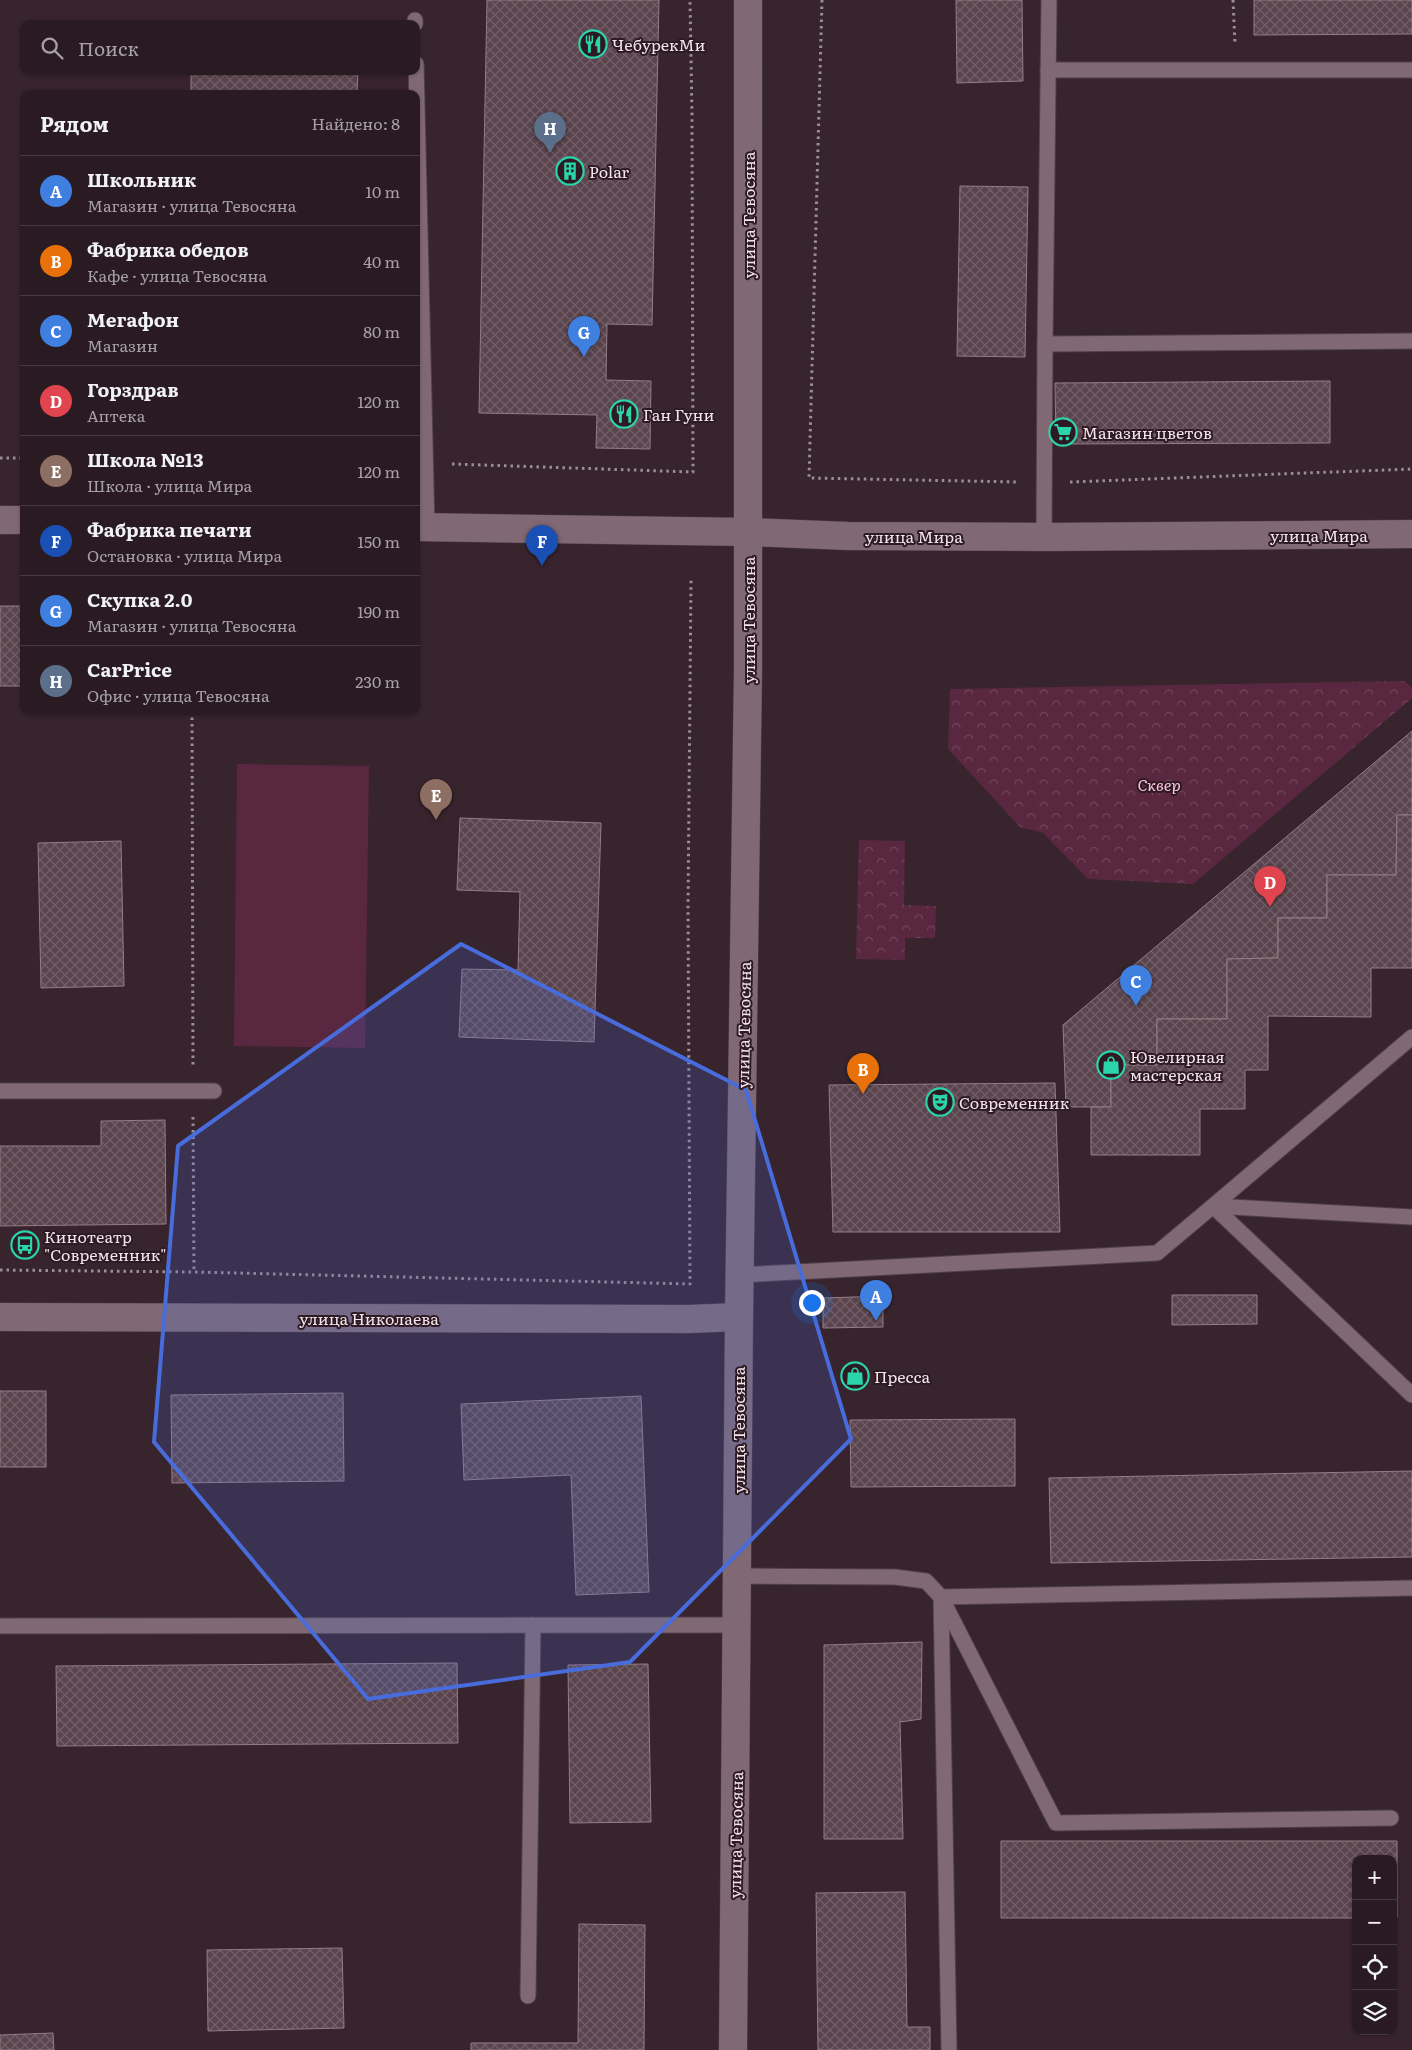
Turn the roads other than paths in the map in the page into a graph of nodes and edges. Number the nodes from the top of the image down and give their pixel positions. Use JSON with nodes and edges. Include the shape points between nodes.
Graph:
{"nodes":[{"id":1,"x":748,"y":0,"type":"edge"},
{"id":2,"x":1049,"y":0,"type":"edge"},
{"id":3,"x":1048,"y":70,"type":"junction"},
{"id":4,"x":1412,"y":70,"type":"edge"},
{"id":5,"x":416,"y":75,"type":"edge"},
{"id":6,"x":417,"y":90,"type":"edge"},
{"id":7,"x":420,"y":241,"type":"edge"},
{"id":8,"x":1412,"y":341,"type":"edge"},
{"id":9,"x":1045,"y":344,"type":"junction"},
{"id":10,"x":0,"y":520,"type":"edge"},
{"id":11,"x":20,"y":520,"type":"edge"},
{"id":12,"x":422,"y":527,"type":"edge"},
{"id":13,"x":748,"y":532,"type":"junction"},
{"id":14,"x":1412,"y":534,"type":"edge"},
{"id":15,"x":1044,"y":537,"type":"junction"},
{"id":16,"x":1412,"y":1037,"type":"edge"},
{"id":17,"x":0,"y":1091,"type":"edge"},
{"id":18,"x":214,"y":1091,"type":"dead end"},
{"id":19,"x":1213,"y":1206,"type":"junction"},
{"id":20,"x":1412,"y":1217,"type":"edge"},
{"id":21,"x":740,"y":1275,"type":"junction"},
{"id":22,"x":0,"y":1317,"type":"edge"},
{"id":23,"x":739,"y":1317,"type":"junction"},
{"id":24,"x":1412,"y":1395,"type":"edge"},
{"id":25,"x":738,"y":1576,"type":"junction"},
{"id":26,"x":1412,"y":1588,"type":"edge"},
{"id":27,"x":941,"y":1597,"type":"junction"},
{"id":28,"x":0,"y":1626,"type":"edge"},
{"id":29,"x":533,"y":1626,"type":"junction"},
{"id":30,"x":737,"y":1626,"type":"junction"},
{"id":31,"x":1391,"y":1818,"type":"dead end"},
{"id":32,"x":528,"y":1996,"type":"dead end"},
{"id":33,"x":733,"y":2050,"type":"edge"},
{"id":34,"x":949,"y":2050,"type":"edge"}],
"edges":[{"from":1,"to":13,"type":"main road","name":"улица Тевосяна"},
{"from":2,"to":3,"type":"lane"},
{"from":3,"to":4,"type":"lane"},
{"from":3,"to":9,"type":"lane"},
{"from":5,"to":6,"type":"lane"},
{"from":7,"to":12,"type":"lane","via":[[425,463]]},
{"from":8,"to":9,"type":"lane"},
{"from":9,"to":15,"type":"lane"},
{"from":10,"to":11,"type":"main road"},
{"from":12,"to":13,"type":"main road","name":"улица Мира"},
{"from":13,"to":15,"type":"main road","name":"улица Мира"},
{"from":13,"to":21,"type":"main road","name":"улица Тевосяна"},
{"from":14,"to":15,"type":"main road","name":"улица Мира"},
{"from":16,"to":19,"type":"lane"},
{"from":17,"to":18,"type":"lane"},
{"from":19,"to":20,"type":"lane"},
{"from":19,"to":21,"type":"lane","via":[[1157,1253]]},
{"from":19,"to":24,"type":"lane"},
{"from":21,"to":23,"type":"main road","name":"улица Тевосяна"},
{"from":22,"to":23,"type":"main road","name":"улица Николаева"},
{"from":23,"to":25,"type":"main road","name":"улица Тевосяна"},
{"from":25,"to":27,"type":"lane","via":[[895,1577],[926,1581]]},
{"from":25,"to":30,"type":"main road","name":"улица Тевосяна"},
{"from":26,"to":27,"type":"lane"},
{"from":27,"to":31,"type":"lane","via":[[1056,1823]]},
{"from":27,"to":34,"type":"lane"},
{"from":28,"to":29,"type":"lane"},
{"from":29,"to":30,"type":"lane"},
{"from":29,"to":32,"type":"lane"},
{"from":30,"to":33,"type":"main road","name":"улица Тевосяна"}]}
